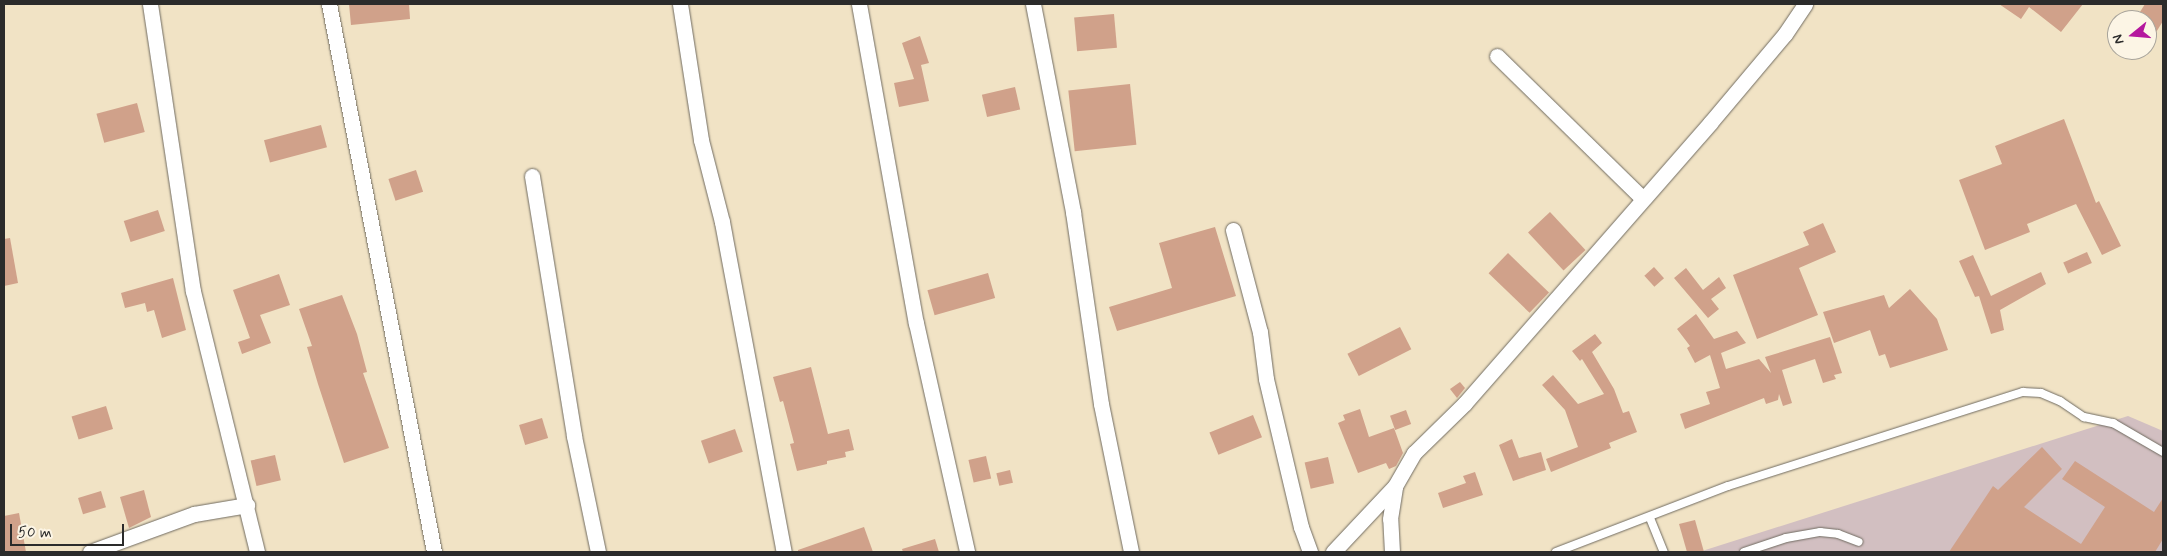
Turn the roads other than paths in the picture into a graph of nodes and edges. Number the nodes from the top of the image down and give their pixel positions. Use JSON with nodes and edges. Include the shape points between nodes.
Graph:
{"nodes":[{"id":1,"x":150,"y":4,"type":"edge"},
{"id":2,"x":329,"y":4,"type":"edge"},
{"id":3,"x":680,"y":4,"type":"edge"},
{"id":4,"x":859,"y":4,"type":"edge"},
{"id":5,"x":1033,"y":4,"type":"edge"},
{"id":6,"x":1805,"y":4,"type":"edge"},
{"id":7,"x":1496,"y":56,"type":"dead end"},
{"id":8,"x":532,"y":176,"type":"dead end"},
{"id":9,"x":1643,"y":199,"type":"junction"},
{"id":10,"x":1233,"y":230,"type":"dead end"},
{"id":11,"x":2163,"y":452,"type":"edge"},
{"id":12,"x":1395,"y":486,"type":"junction"},
{"id":13,"x":246,"y":505,"type":"junction"},
{"id":14,"x":1650,"y":518,"type":"junction"},
{"id":15,"x":1859,"y":542,"type":"dead end"},
{"id":16,"x":90,"y":552,"type":"edge"},
{"id":17,"x":257,"y":552,"type":"edge"},
{"id":18,"x":434,"y":552,"type":"edge"},
{"id":19,"x":598,"y":552,"type":"edge"},
{"id":20,"x":784,"y":552,"type":"edge"},
{"id":21,"x":967,"y":552,"type":"edge"},
{"id":22,"x":1131,"y":552,"type":"edge"},
{"id":23,"x":1310,"y":552,"type":"edge"},
{"id":24,"x":1333,"y":552,"type":"edge"},
{"id":25,"x":1392,"y":552,"type":"edge"},
{"id":26,"x":1556,"y":552,"type":"edge"},
{"id":27,"x":1664,"y":552,"type":"edge"},
{"id":28,"x":1744,"y":552,"type":"edge"}],
"edges":[{"from":1,"to":13,"type":"street","via":[[193,291]]},
{"from":2,"to":18,"type":"street"},
{"from":3,"to":20,"type":"street","via":[[701,140],[722,222]]},
{"from":4,"to":21,"type":"street","via":[[916,323]]},
{"from":5,"to":22,"type":"street","via":[[1073,212],[1101,404]]},
{"from":6,"to":9,"type":"street","via":[[1722,108]]},
{"from":7,"to":9,"type":"street"},
{"from":8,"to":19,"type":"street","via":[[574,436]]},
{"from":9,"to":12,"type":"street","via":[[1465,403],[1414,453]]},
{"from":10,"to":23,"type":"street","via":[[1260,332],[1266,379],[1301,527]]},
{"from":11,"to":14,"type":"lane","via":[[2114,422],[2084,417],[2041,393],[2022,392],[1728,486]]},
{"from":12,"to":24,"type":"street"},
{"from":12,"to":25,"type":"street","via":[[1390,519]]},
{"from":13,"to":16,"type":"street","via":[[194,514]]},
{"from":13,"to":17,"type":"street"},
{"from":14,"to":26,"type":"lane"},
{"from":14,"to":27,"type":"lane"},
{"from":15,"to":28,"type":"lane","via":[[1838,534],[1820,532],[1786,538]]}]}
